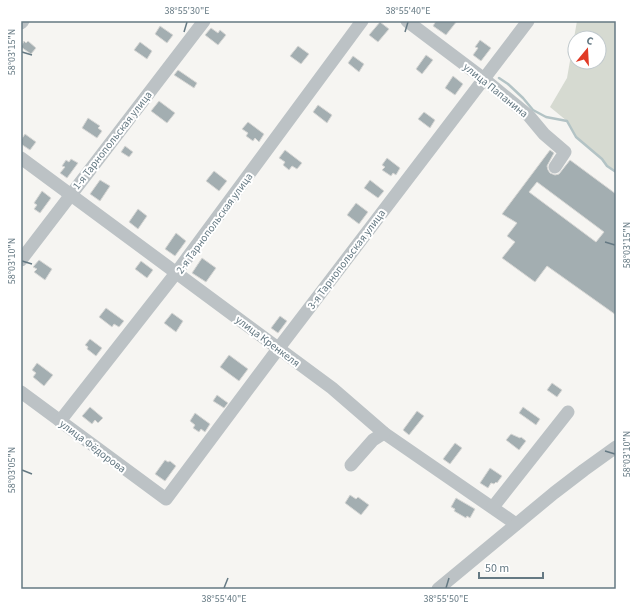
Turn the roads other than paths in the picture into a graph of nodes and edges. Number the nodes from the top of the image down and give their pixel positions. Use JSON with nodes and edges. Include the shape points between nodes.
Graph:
{"nodes":[{"id":1,"x":204,"y":21,"type":"edge"},
{"id":2,"x":362,"y":21,"type":"edge"},
{"id":3,"x":407,"y":21,"type":"edge"},
{"id":4,"x":528,"y":21,"type":"edge"},
{"id":5,"x":484,"y":79,"type":"junction"},
{"id":6,"x":21,"y":158,"type":"edge"},
{"id":7,"x":555,"y":167,"type":"dead end"},
{"id":8,"x":70,"y":194,"type":"junction"},
{"id":9,"x":21,"y":260,"type":"edge"},
{"id":10,"x":176,"y":273,"type":"junction"},
{"id":11,"x":278,"y":348,"type":"junction"},
{"id":12,"x":21,"y":392,"type":"edge"},
{"id":13,"x":568,"y":412,"type":"dead end"},
{"id":14,"x":60,"y":421,"type":"junction"},
{"id":15,"x":384,"y":432,"type":"junction"},
{"id":16,"x":616,"y":447,"type":"edge"},
{"id":17,"x":351,"y":465,"type":"dead end"},
{"id":18,"x":166,"y":499,"type":"joint"},
{"id":19,"x":493,"y":507,"type":"junction"},
{"id":20,"x":516,"y":524,"type":"junction"},
{"id":21,"x":438,"y":589,"type":"edge"}],
"edges":[{"from":1,"to":8,"type":"street","name":"1-я Тарнопольская улица"},
{"from":2,"to":10,"type":"street","name":"2-я Тарнопольская улица"},
{"from":3,"to":5,"type":"street","name":"улица Папанина"},
{"from":4,"to":5,"type":"street","name":"3-я Тарнопольская улица"},
{"from":5,"to":7,"type":"street","name":"улица Папанина","via":[[529,116],[544,134],[565,152]]},
{"from":5,"to":11,"type":"street","name":"3-я Тарнопольская улица"},
{"from":6,"to":8,"type":"street","name":"улица Кренкеля"},
{"from":8,"to":9,"type":"street","name":"1-я Тарнопольская улица"},
{"from":8,"to":10,"type":"street","name":"улица Кренкеля"},
{"from":10,"to":11,"type":"street","name":"улица Кренкеля"},
{"from":10,"to":14,"type":"street","name":"2-я Тарнопольская улица"},
{"from":11,"to":15,"type":"street","name":"улица Кренкеля","via":[[332,388]]},
{"from":11,"to":18,"type":"street","name":"3-я Тарнопольская улица"},
{"from":12,"to":14,"type":"street","name":"улица Фёдорова"},
{"from":13,"to":19,"type":"street"},
{"from":14,"to":18,"type":"street","name":"улица Фёдорова"},
{"from":15,"to":17,"type":"street","via":[[373,440]]},
{"from":15,"to":19,"type":"street","name":"улица Кренкеля"},
{"from":16,"to":20,"type":"street"},
{"from":19,"to":20,"type":"street","name":"улица Кренкеля"},
{"from":20,"to":21,"type":"street"}]}
